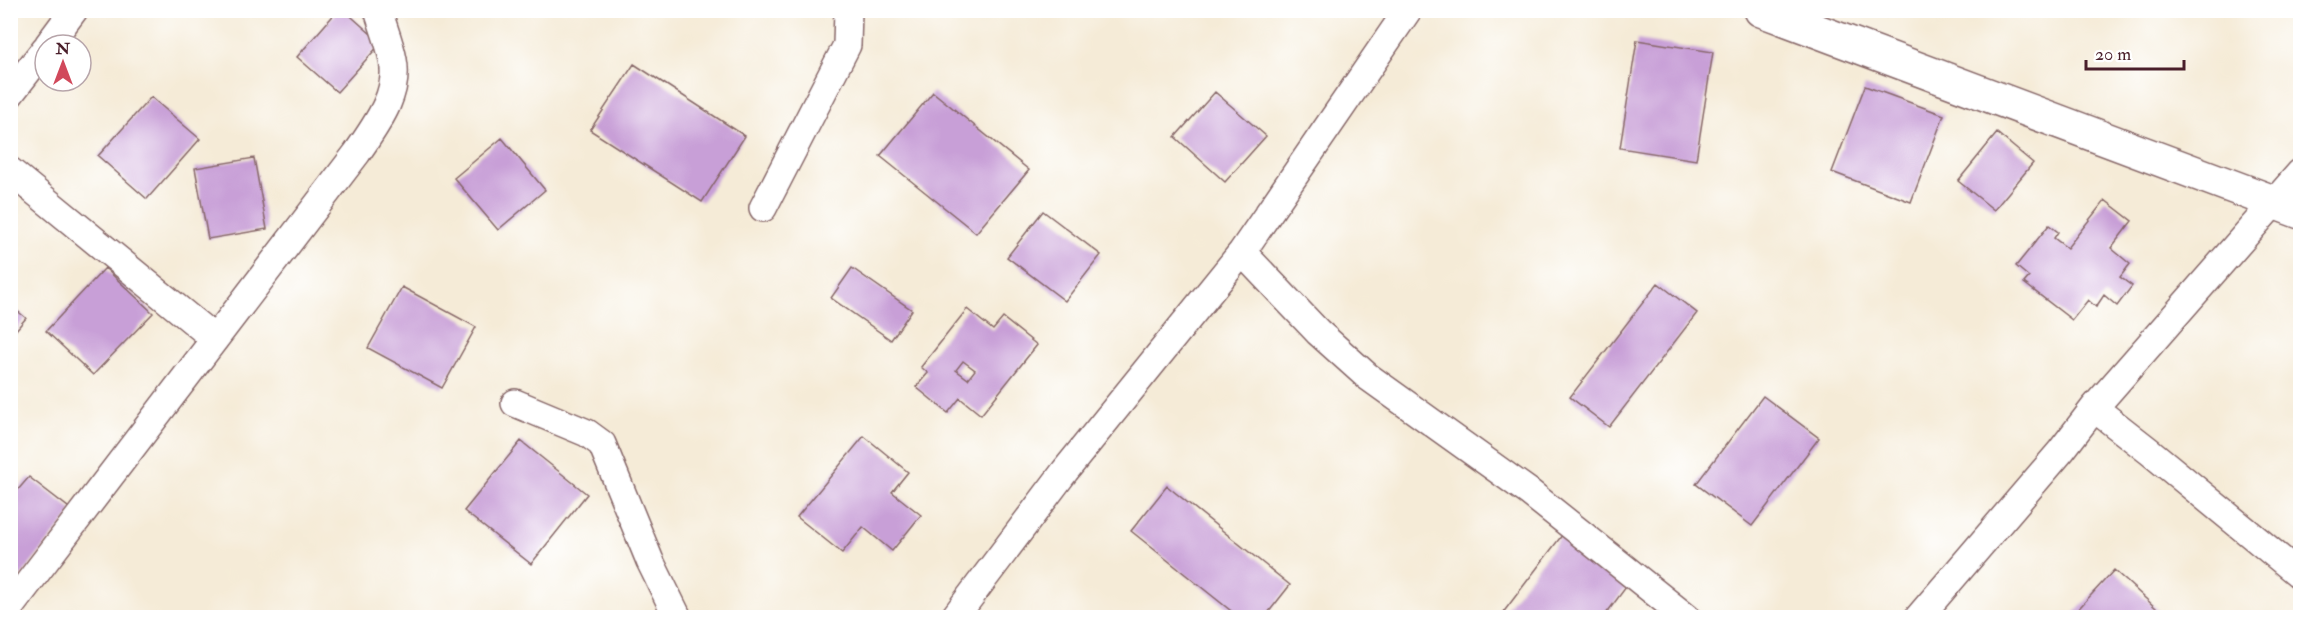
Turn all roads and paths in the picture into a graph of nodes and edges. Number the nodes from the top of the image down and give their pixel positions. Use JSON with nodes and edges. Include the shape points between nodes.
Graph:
{"nodes":[{"id":1,"x":74,"y":10,"type":"edge"},
{"id":2,"x":378,"y":10,"type":"edge"},
{"id":3,"x":848,"y":10,"type":"edge"},
{"id":4,"x":1408,"y":10,"type":"edge"},
{"id":5,"x":1761,"y":10,"type":"edge"},
{"id":6,"x":57,"y":33,"type":"edge"},
{"id":7,"x":33,"y":64,"type":"edge"},
{"id":8,"x":10,"y":94,"type":"edge"},
{"id":9,"x":10,"y":171,"type":"edge"},
{"id":10,"x":2301,"y":173,"type":"edge"},
{"id":11,"x":763,"y":208,"type":"dead end"},
{"id":12,"x":2288,"y":208,"type":"edge"},
{"id":13,"x":1242,"y":252,"type":"junction"},
{"id":14,"x":215,"y":339,"type":"junction"},
{"id":15,"x":515,"y":402,"type":"dead end"},
{"id":16,"x":2094,"y":408,"type":"junction"},
{"id":17,"x":2301,"y":575,"type":"edge"},
{"id":18,"x":10,"y":607,"type":"edge"},
{"id":19,"x":678,"y":618,"type":"edge"},
{"id":20,"x":954,"y":618,"type":"edge"},
{"id":21,"x":1688,"y":618,"type":"edge"},
{"id":22,"x":1918,"y":618,"type":"edge"}],
"edges":[{"from":1,"to":6,"type":"street"},
{"from":2,"to":14,"type":"street","via":[[393,62],[392,90],[380,118]]},
{"from":3,"to":11,"type":"street","via":[[847,45]]},
{"from":4,"to":13,"type":"street"},
{"from":5,"to":12,"type":"street"},
{"from":7,"to":8,"type":"street"},
{"from":9,"to":14,"type":"street"},
{"from":10,"to":12,"type":"street"},
{"from":12,"to":16,"type":"street"},
{"from":13,"to":20,"type":"street","via":[[1065,471]]},
{"from":13,"to":21,"type":"street","via":[[1318,332],[1367,376],[1529,492]]},
{"from":14,"to":18,"type":"street"},
{"from":15,"to":19,"type":"street","via":[[587,433],[602,444]]},
{"from":16,"to":17,"type":"street"},
{"from":16,"to":22,"type":"street"}]}
